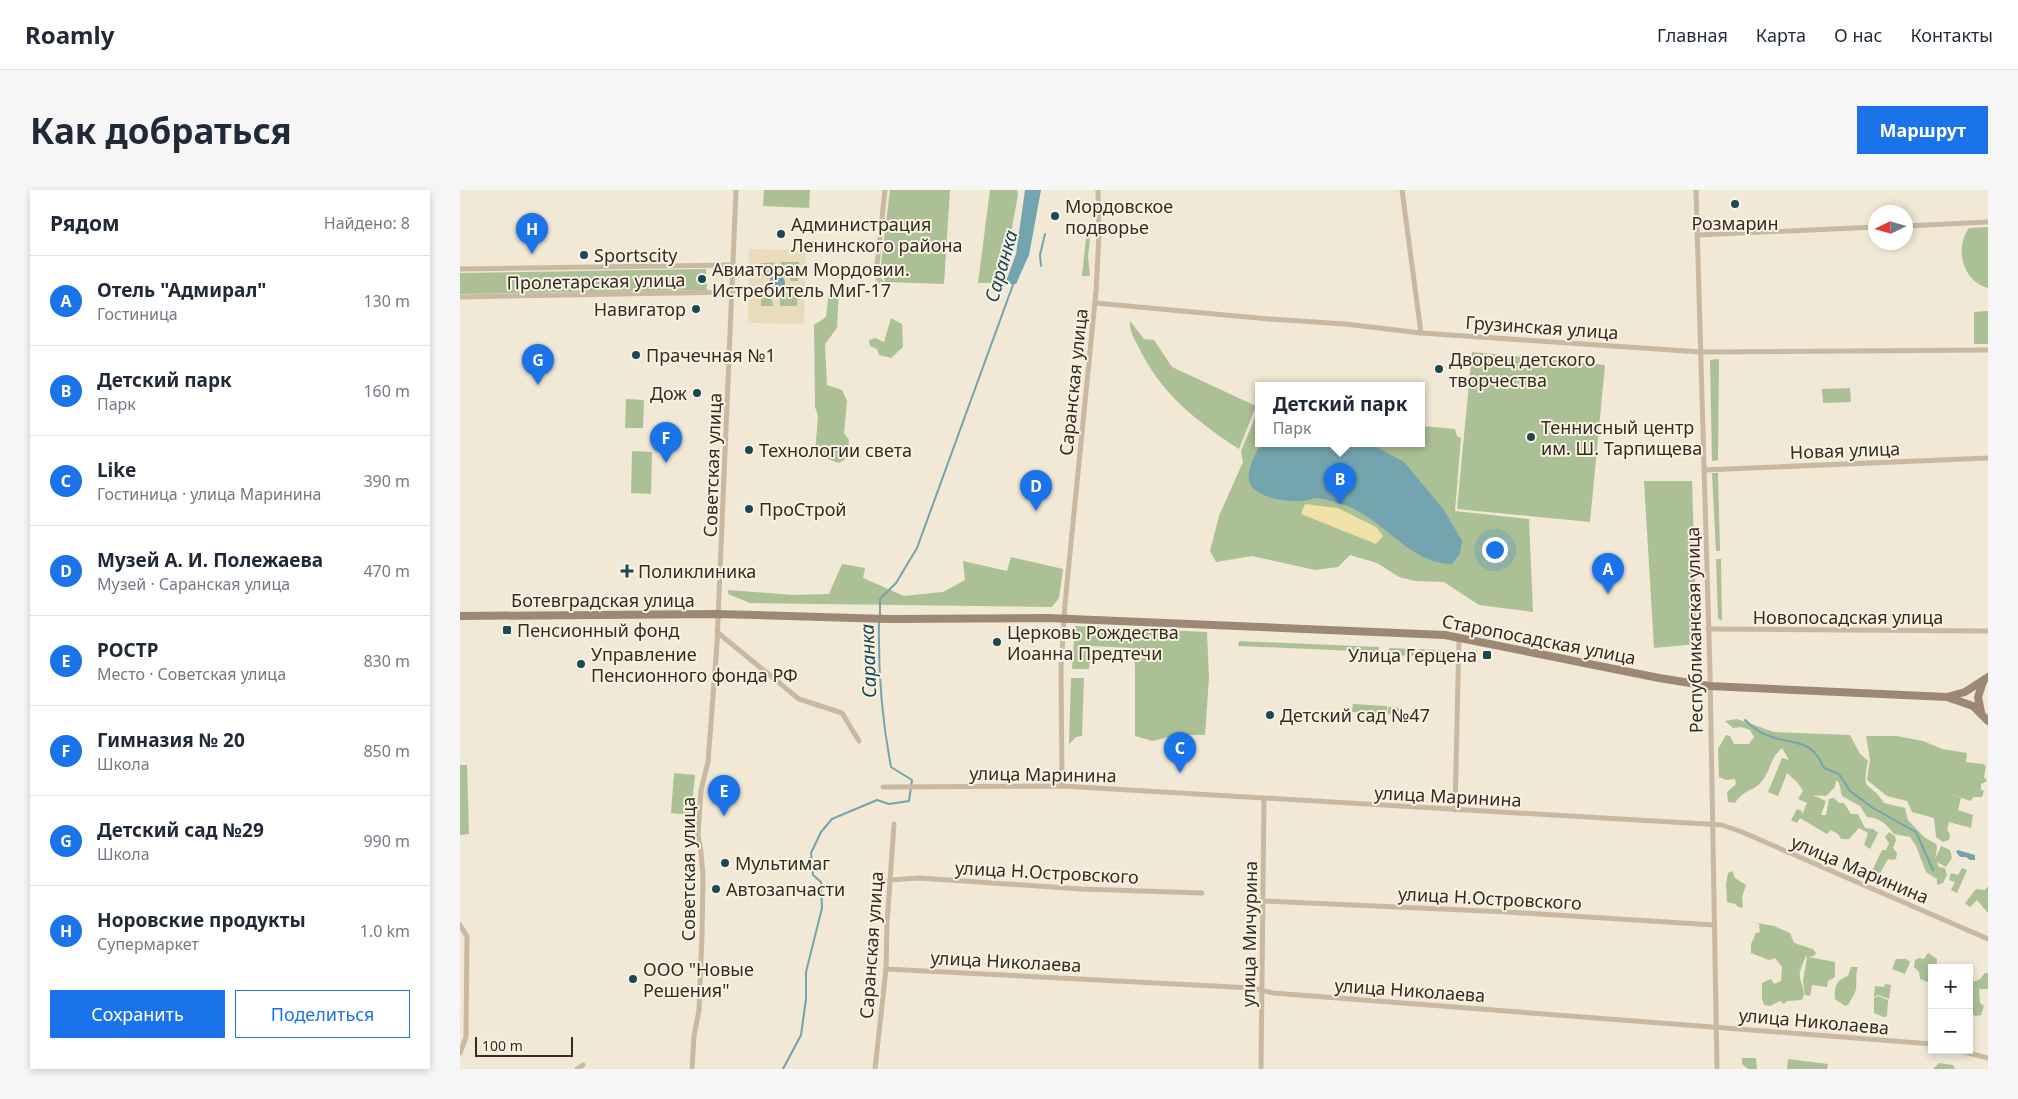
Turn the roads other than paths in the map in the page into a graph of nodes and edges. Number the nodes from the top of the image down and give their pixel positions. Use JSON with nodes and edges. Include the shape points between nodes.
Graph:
{"nodes":[{"id":1,"x":736,"y":190,"type":"edge"},
{"id":2,"x":885,"y":190,"type":"edge"},
{"id":3,"x":1098,"y":190,"type":"edge"},
{"id":4,"x":1402,"y":190,"type":"edge"},
{"id":5,"x":1696,"y":190,"type":"edge"},
{"id":6,"x":1988,"y":222,"type":"edge"},
{"id":7,"x":1913,"y":226,"type":"edge"},
{"id":8,"x":1868,"y":227,"type":"edge"},
{"id":9,"x":1697,"y":235,"type":"junction"},
{"id":10,"x":733,"y":265,"type":"junction"},
{"id":11,"x":460,"y":269,"type":"edge"},
{"id":12,"x":883,"y":285,"type":"dead end"},
{"id":13,"x":733,"y":292,"type":"junction"},
{"id":14,"x":460,"y":297,"type":"edge"},
{"id":15,"x":1095,"y":303,"type":"junction"},
{"id":16,"x":1421,"y":333,"type":"junction"},
{"id":17,"x":1988,"y":350,"type":"edge"},
{"id":18,"x":1700,"y":352,"type":"junction"},
{"id":19,"x":1988,"y":458,"type":"edge"},
{"id":20,"x":1704,"y":470,"type":"junction"},
{"id":21,"x":718,"y":614,"type":"junction"},
{"id":22,"x":460,"y":616,"type":"edge"},
{"id":23,"x":1064,"y":618,"type":"junction"},
{"id":24,"x":1708,"y":629,"type":"junction"},
{"id":25,"x":718,"y":632,"type":"junction"},
{"id":26,"x":1988,"y":632,"type":"edge"},
{"id":27,"x":1459,"y":636,"type":"junction"},
{"id":28,"x":1986,"y":678,"type":"edge"},
{"id":29,"x":1710,"y":686,"type":"junction"},
{"id":30,"x":1947,"y":697,"type":"junction"},
{"id":31,"x":1982,"y":714,"type":"junction"},
{"id":32,"x":1988,"y":721,"type":"edge"},
{"id":33,"x":859,"y":741,"type":"dead end"},
{"id":34,"x":882,"y":786,"type":"dead end"},
{"id":35,"x":1062,"y":786,"type":"junction"},
{"id":36,"x":1264,"y":799,"type":"junction"},
{"id":37,"x":1455,"y":810,"type":"junction"},
{"id":38,"x":894,"y":824,"type":"dead end"},
{"id":39,"x":1712,"y":825,"type":"junction"},
{"id":40,"x":890,"y":880,"type":"junction"},
{"id":41,"x":1202,"y":893,"type":"dead end"},
{"id":42,"x":1263,"y":901,"type":"junction"},
{"id":43,"x":460,"y":925,"type":"edge"},
{"id":44,"x":1714,"y":926,"type":"junction"},
{"id":45,"x":1988,"y":939,"type":"edge"},
{"id":46,"x":886,"y":969,"type":"junction"},
{"id":47,"x":1263,"y":991,"type":"junction"},
{"id":48,"x":1716,"y":1027,"type":"junction"},
{"id":49,"x":1928,"y":1044,"type":"edge"},
{"id":50,"x":460,"y":1053,"type":"edge"},
{"id":51,"x":1972,"y":1054,"type":"edge"},
{"id":52,"x":1988,"y":1058,"type":"edge"},
{"id":53,"x":583,"y":1065,"type":"dead end"},
{"id":54,"x":577,"y":1069,"type":"edge"},
{"id":55,"x":692,"y":1069,"type":"edge"},
{"id":56,"x":875,"y":1069,"type":"edge"},
{"id":57,"x":1261,"y":1069,"type":"edge"},
{"id":58,"x":1717,"y":1069,"type":"edge"}],
"edges":[{"from":1,"to":10,"type":"street","name":"Советская улица"},
{"from":2,"to":12,"type":"street","via":[[876,275]]},
{"from":3,"to":15,"type":"street","name":"Саранская улица"},
{"from":4,"to":16,"type":"street"},
{"from":5,"to":9,"type":"street","name":"Республиканская улица"},
{"from":6,"to":7,"type":"street"},
{"from":8,"to":9,"type":"street"},
{"from":9,"to":18,"type":"street","name":"Республиканская улица"},
{"from":10,"to":11,"type":"street","name":"Пролетарская улица"},
{"from":10,"to":13,"type":"street","name":"Советская улица"},
{"from":13,"to":14,"type":"street","name":"Пролетарская улица"},
{"from":13,"to":21,"type":"street","name":"Советская улица"},
{"from":15,"to":16,"type":"street","name":"Грузинская улица"},
{"from":15,"to":23,"type":"street","name":"Саранская улица"},
{"from":16,"to":18,"type":"street","name":"Грузинская улица"},
{"from":17,"to":18,"type":"street","name":"Грузинская улица"},
{"from":18,"to":20,"type":"street","name":"Республиканская улица"},
{"from":19,"to":20,"type":"street","name":"Новая улица"},
{"from":20,"to":24,"type":"street","name":"Республиканская улица"},
{"from":21,"to":22,"type":"main road","name":"Ботевградская улица"},
{"from":21,"to":23,"type":"main road","name":"Ботевградская улица","via":[[889,619]]},
{"from":21,"to":25,"type":"street","name":"Советская улица"},
{"from":23,"to":27,"type":"main road","name":"Старопосадская улица"},
{"from":23,"to":35,"type":"street","name":"Саранская улица","via":[[1060,672]]},
{"from":24,"to":26,"type":"street","name":"Новопосадская улица"},
{"from":24,"to":29,"type":"street","name":"Республиканская улица"},
{"from":25,"to":33,"type":"street","via":[[799,699],[842,714]]},
{"from":25,"to":55,"type":"street","name":"Советская улица","via":[[708,762],[698,835],[702,860],[702,935],[699,1010]]},
{"from":27,"to":29,"type":"main road","name":"Старопосадская улица"},
{"from":27,"to":37,"type":"street"},
{"from":28,"to":30,"type":"main road","via":[[1965,692]]},
{"from":28,"to":31,"type":"main road","via":[[1978,697]]},
{"from":29,"to":30,"type":"main road","name":"Старопосадская улица"},
{"from":29,"to":39,"type":"street","name":"Республиканская улица"},
{"from":30,"to":31,"type":"main road","via":[[1966,702]]},
{"from":31,"to":32,"type":"main road"},
{"from":34,"to":35,"type":"street","name":"улица Маринина"},
{"from":35,"to":36,"type":"street","name":"улица Маринина"},
{"from":36,"to":37,"type":"street","name":"улица Маринина"},
{"from":36,"to":42,"type":"street","name":"улица Мичурина"},
{"from":37,"to":39,"type":"street","name":"улица Маринина"},
{"from":38,"to":40,"type":"street","name":"Саранская улица"},
{"from":39,"to":44,"type":"street","name":"Республиканская улица"},
{"from":39,"to":45,"type":"street","name":"улица Маринина","via":[[1735,829]]},
{"from":40,"to":41,"type":"street","name":"улица Н.Островского","via":[[919,878]]},
{"from":40,"to":46,"type":"street","name":"Саранская улица"},
{"from":42,"to":44,"type":"street","name":"улица Н.Островского","via":[[1507,912]]},
{"from":42,"to":47,"type":"street","name":"улица Мичурина"},
{"from":43,"to":50,"type":"street","via":[[467,936],[466,1038]]},
{"from":44,"to":48,"type":"street","name":"Республиканская улица"},
{"from":46,"to":47,"type":"street","name":"улица Николаева","via":[[1190,984]]},
{"from":46,"to":56,"type":"street","name":"Саранская улица"},
{"from":47,"to":48,"type":"street","name":"улица Николаева"},
{"from":47,"to":57,"type":"street","name":"улица Мичурина"},
{"from":48,"to":49,"type":"street","name":"улица Николаева"},
{"from":48,"to":58,"type":"street","name":"Республиканская улица"},
{"from":51,"to":52,"type":"street"},
{"from":53,"to":54,"type":"street"}]}
